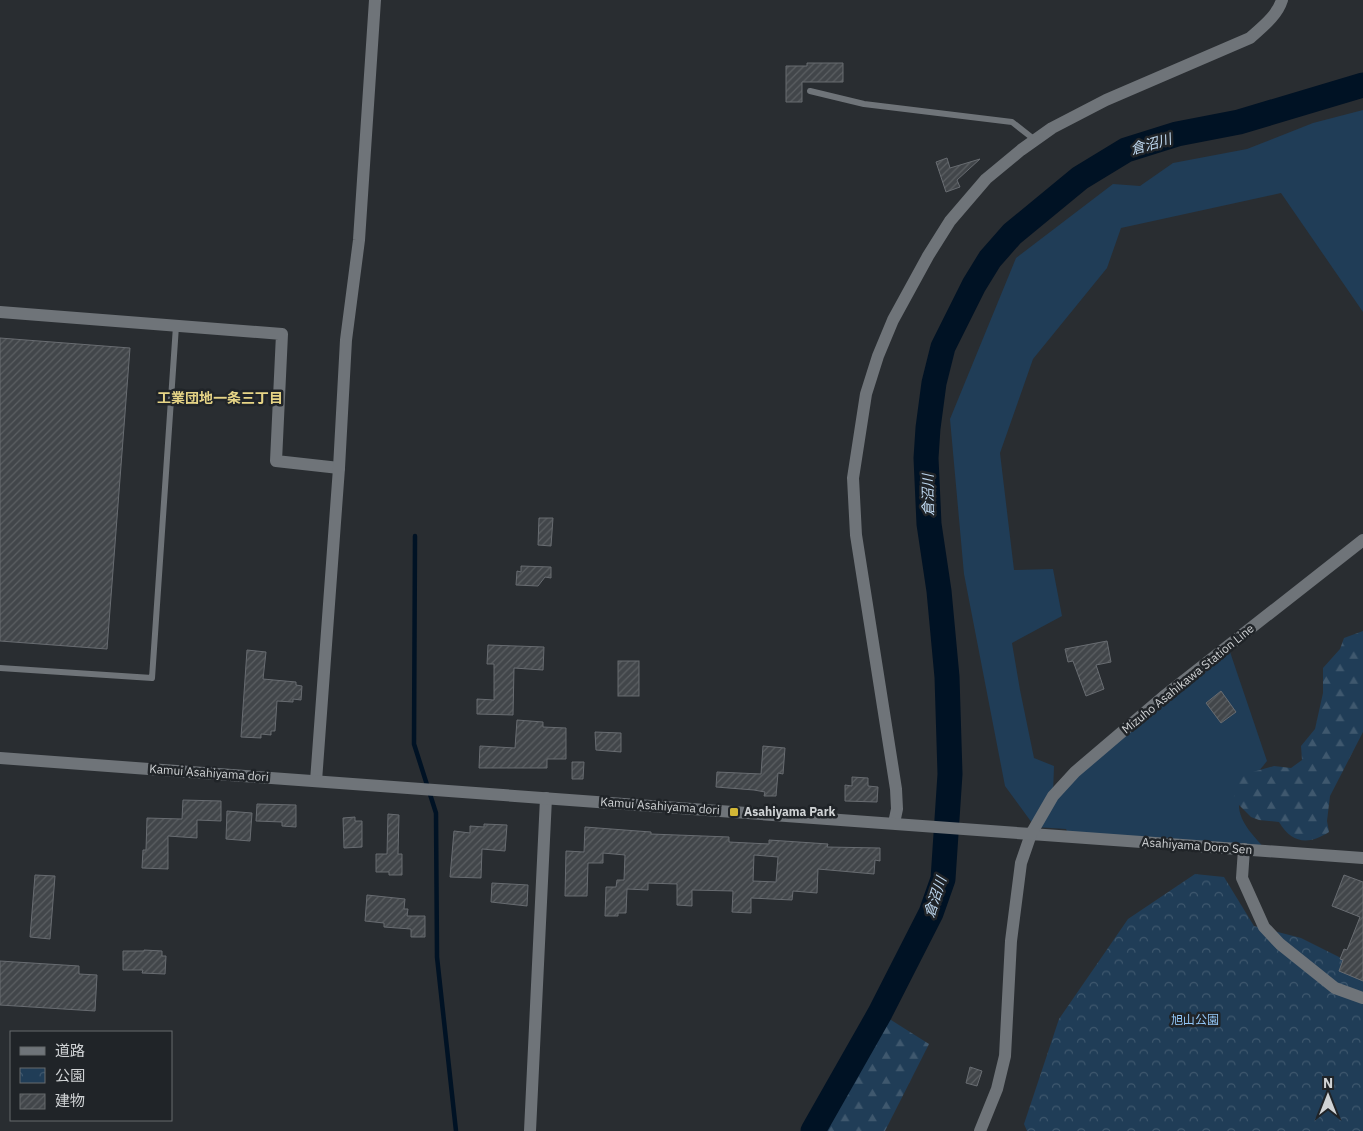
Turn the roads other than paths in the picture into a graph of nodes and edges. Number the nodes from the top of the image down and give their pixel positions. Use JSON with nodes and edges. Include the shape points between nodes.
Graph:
{"nodes":[{"id":1,"x":375,"y":0,"type":"edge"},
{"id":2,"x":1282,"y":0,"type":"edge"},
{"id":3,"x":810,"y":91,"type":"dead end"},
{"id":4,"x":1034,"y":140,"type":"junction"},
{"id":5,"x":0,"y":312,"type":"edge"},
{"id":6,"x":176,"y":326,"type":"junction"},
{"id":7,"x":339,"y":468,"type":"junction"},
{"id":8,"x":1363,"y":540,"type":"edge"},
{"id":9,"x":0,"y":668,"type":"edge"},
{"id":10,"x":0,"y":758,"type":"edge"},
{"id":11,"x":316,"y":781,"type":"junction"},
{"id":12,"x":546,"y":798,"type":"junction"},
{"id":13,"x":894,"y":823,"type":"junction"},
{"id":14,"x":1031,"y":834,"type":"junction"},
{"id":15,"x":1244,"y":849,"type":"junction"},
{"id":16,"x":1363,"y":858,"type":"edge"},
{"id":17,"x":1363,"y":998,"type":"edge"},
{"id":18,"x":530,"y":1131,"type":"edge"},
{"id":19,"x":980,"y":1131,"type":"edge"}],
"edges":[{"from":1,"to":7,"type":"street","via":[[359,240],[346,340]]},
{"from":2,"to":4,"type":"street","via":[[1280,7],[1250,38],[1106,100]]},
{"from":3,"to":4,"type":"lane","via":[[864,104],[1012,122]]},
{"from":4,"to":13,"type":"street","via":[[986,179],[950,221],[894,320],[866,394],[854,478],[856,535],[896,789]]},
{"from":5,"to":6,"type":"street"},
{"from":6,"to":7,"type":"street","via":[[282,334],[276,461]]},
{"from":6,"to":9,"type":"lane","via":[[152,678]]},
{"from":7,"to":11,"type":"street"},
{"from":8,"to":14,"type":"street","name":"Mizuho Asahikawa Station Line","via":[[1075,772],[1053,796]]},
{"from":10,"to":11,"type":"street","name":"Kamui Asahiyama dori"},
{"from":11,"to":12,"type":"street","name":"Kamui Asahiyama dori"},
{"from":12,"to":13,"type":"street","name":"Kamui Asahiyama dori"},
{"from":12,"to":18,"type":"street"},
{"from":13,"to":14,"type":"street","name":"Kamui Asahiyama dori"},
{"from":14,"to":15,"type":"street","name":"Asahiyama Doro Sen"},
{"from":14,"to":19,"type":"street","name":"Mizuho Asahikawa Station Line","via":[[1021,863],[1011,941],[1005,1056],[997,1089]]},
{"from":15,"to":16,"type":"street","name":"Asahiyama Doro Sen"},
{"from":15,"to":17,"type":"street","via":[[1242,878],[1264,927],[1280,944],[1336,988]]}]}
